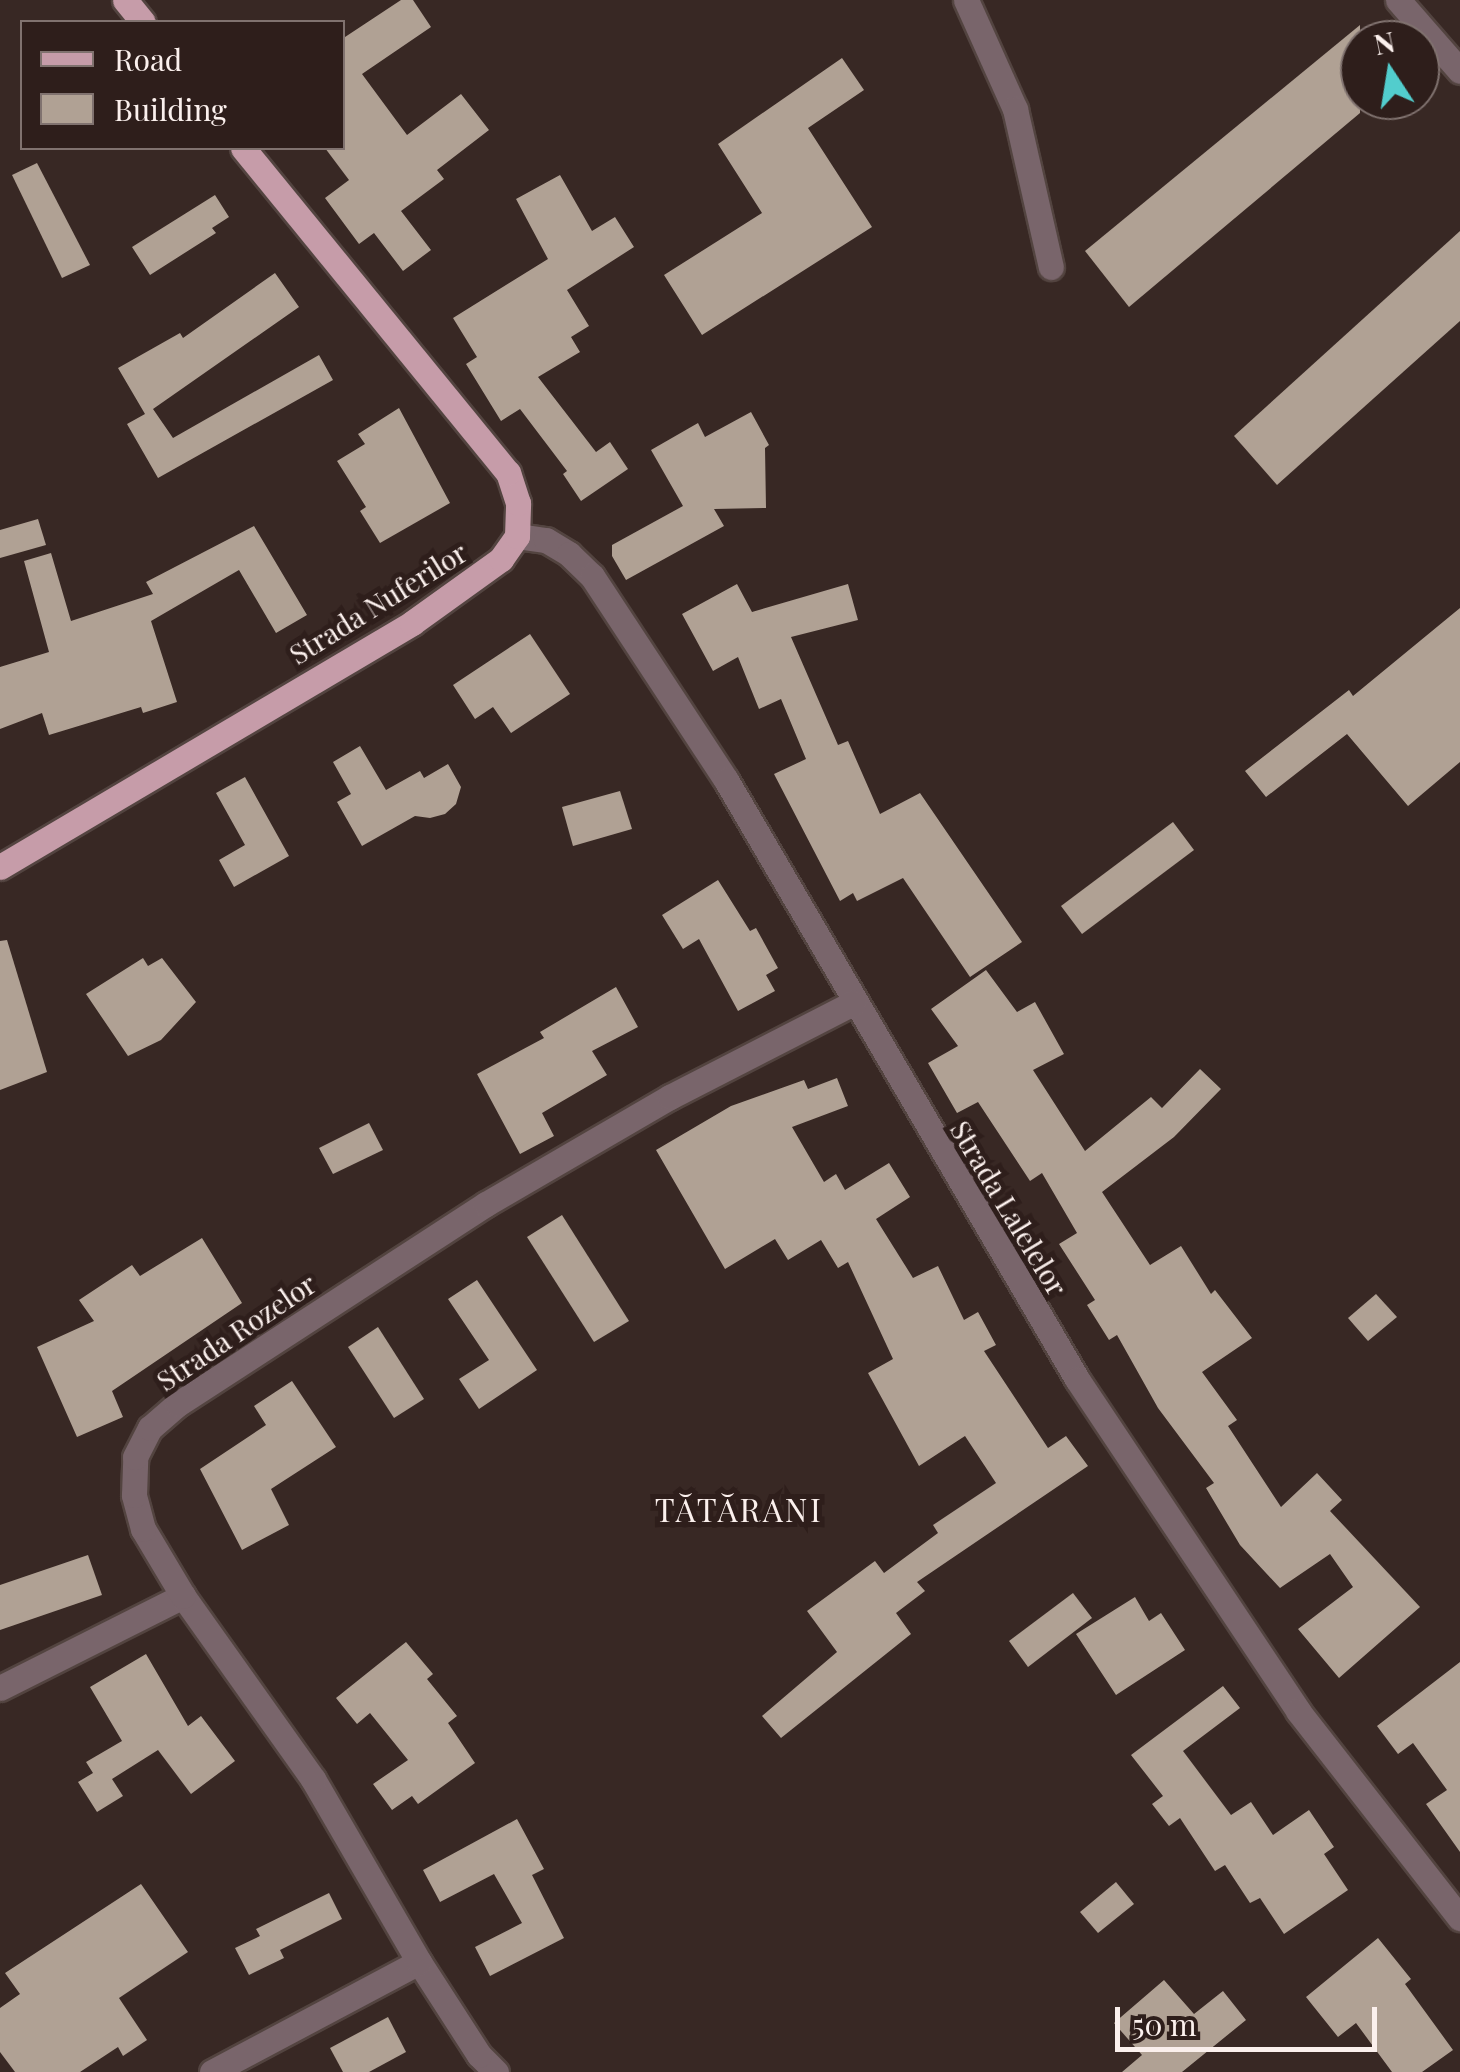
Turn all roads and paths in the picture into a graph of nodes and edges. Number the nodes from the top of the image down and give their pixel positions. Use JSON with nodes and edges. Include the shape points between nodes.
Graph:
{"nodes":[{"id":1,"x":125,"y":0,"type":"edge"},
{"id":2,"x":966,"y":0,"type":"edge"},
{"id":3,"x":1398,"y":0,"type":"edge"},
{"id":4,"x":141,"y":20,"type":"edge"},
{"id":5,"x":1460,"y":71,"type":"edge"},
{"id":6,"x":244,"y":150,"type":"edge"},
{"id":7,"x":1051,"y":267,"type":"dead end"},
{"id":8,"x":518,"y":536,"type":"junction"},
{"id":9,"x":0,"y":866,"type":"edge"},
{"id":10,"x":853,"y":1002,"type":"junction"},
{"id":11,"x":184,"y":1596,"type":"junction"},
{"id":12,"x":0,"y":1688,"type":"edge"},
{"id":13,"x":1460,"y":1918,"type":"edge"},
{"id":14,"x":419,"y":1962,"type":"junction"},
{"id":15,"x":212,"y":2072,"type":"edge"},
{"id":16,"x":496,"y":2072,"type":"edge"}],
"edges":[{"from":1,"to":4,"type":"main road"},
{"from":2,"to":7,"type":"street","via":[[1015,109]]},
{"from":3,"to":5,"type":"street"},
{"from":6,"to":8,"type":"main road","via":[[508,474],[518,504]]},
{"from":8,"to":9,"type":"main road","name":"Strada Nuferilor","via":[[501,559],[412,623]]},
{"from":8,"to":10,"type":"street","name":"Strada Lalelelor","via":[[546,540],[592,576],[726,780]]},
{"from":10,"to":11,"type":"street","name":"Strada Rozelor","via":[[670,1096],[486,1204],[150,1428],[135,1456],[134,1495],[143,1529]]},
{"from":10,"to":13,"type":"street","name":"Strada Lalelelor","via":[[1000,1255],[1178,1534],[1298,1711]]},
{"from":11,"to":12,"type":"street"},
{"from":11,"to":14,"type":"street","name":"Strada Rozelor","via":[[313,1779]]},
{"from":14,"to":15,"type":"street"},
{"from":14,"to":16,"type":"street","name":"Strada Rozelor"}]}
